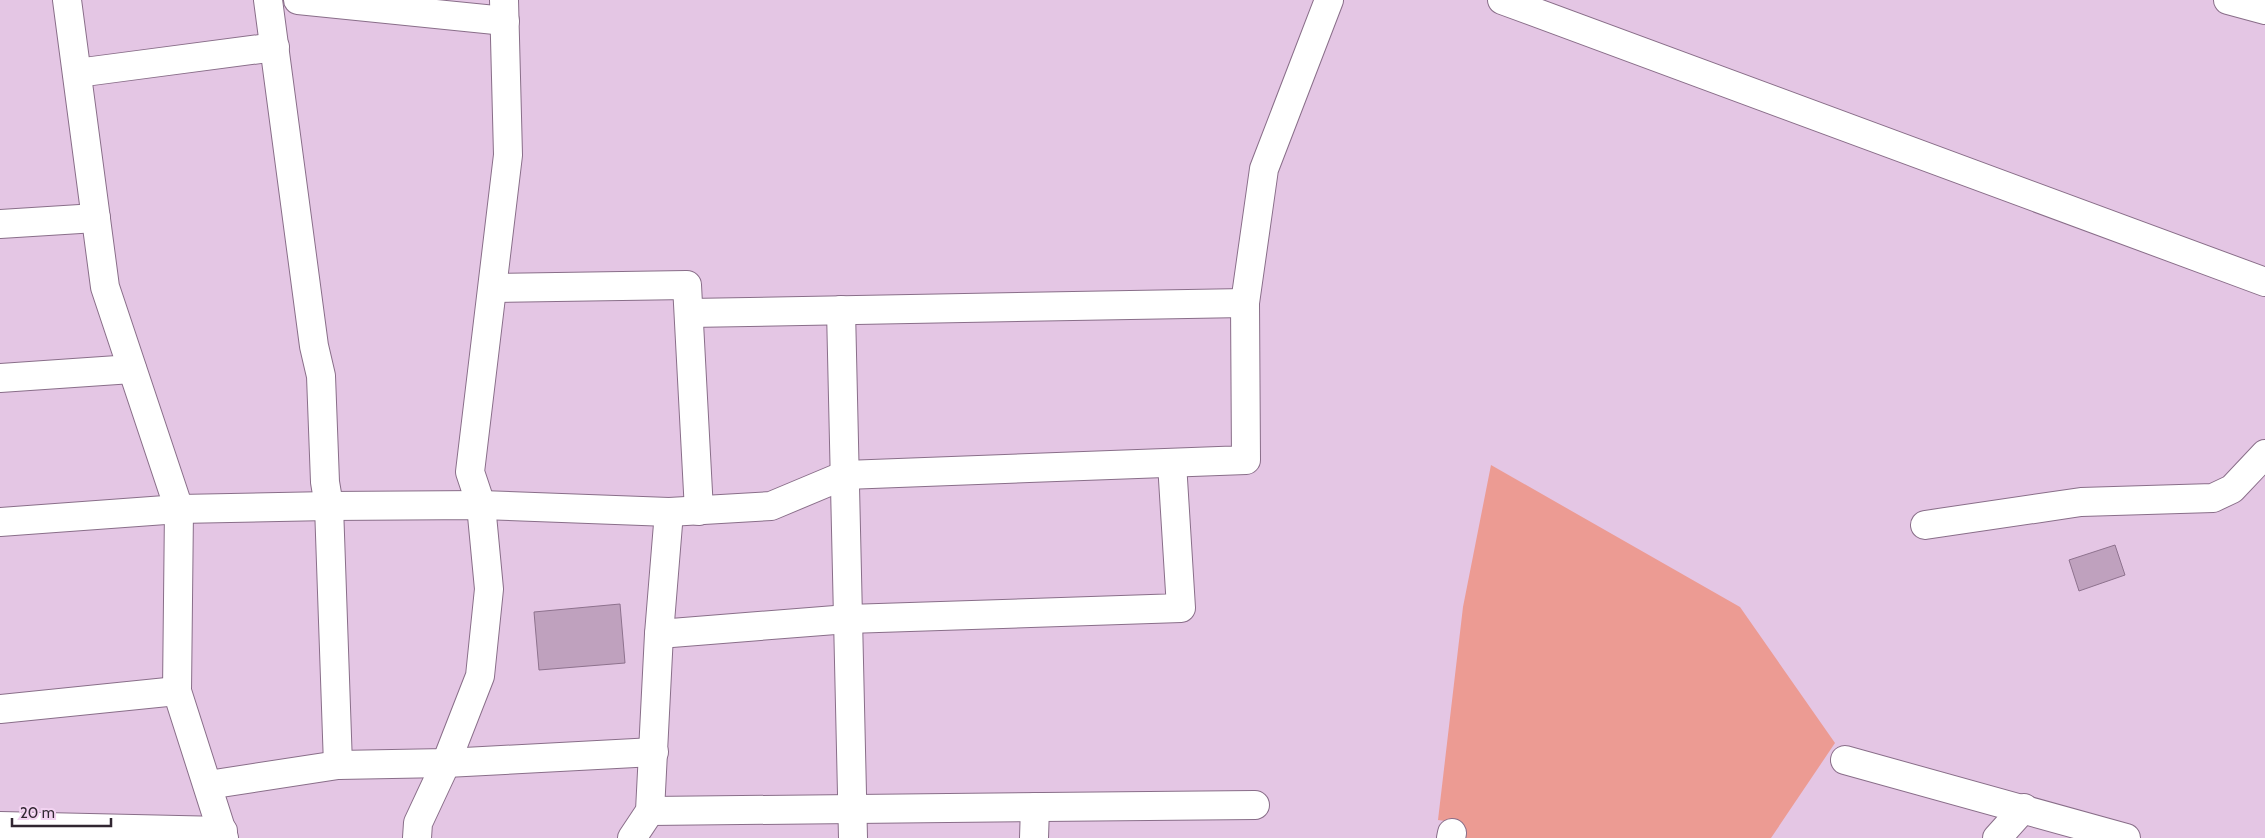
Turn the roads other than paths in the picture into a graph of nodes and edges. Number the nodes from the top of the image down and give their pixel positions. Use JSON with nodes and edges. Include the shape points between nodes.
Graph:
{"nodes":[{"id":1,"x":67,"y":0,"type":"edge"},
{"id":2,"x":268,"y":0,"type":"edge"},
{"id":3,"x":298,"y":0,"type":"edge"},
{"id":4,"x":1329,"y":0,"type":"edge"},
{"id":5,"x":1502,"y":0,"type":"edge"},
{"id":6,"x":2228,"y":0,"type":"edge"},
{"id":7,"x":505,"y":10,"type":"edge"},
{"id":8,"x":2265,"y":10,"type":"edge"},
{"id":9,"x":275,"y":46,"type":"junction"},
{"id":10,"x":77,"y":73,"type":"junction"},
{"id":11,"x":96,"y":218,"type":"junction"},
{"id":12,"x":0,"y":224,"type":"edge"},
{"id":13,"x":2265,"y":282,"type":"edge"},
{"id":14,"x":493,"y":288,"type":"junction"},
{"id":15,"x":1245,"y":303,"type":"junction"},
{"id":16,"x":841,"y":310,"type":"junction"},
{"id":17,"x":689,"y":313,"type":"junction"},
{"id":18,"x":132,"y":369,"type":"junction"},
{"id":19,"x":0,"y":378,"type":"edge"},
{"id":20,"x":2265,"y":454,"type":"edge"},
{"id":21,"x":1172,"y":463,"type":"junction"},
{"id":22,"x":844,"y":475,"type":"junction"},
{"id":23,"x":480,"y":505,"type":"junction"},
{"id":24,"x":329,"y":506,"type":"junction"},
{"id":25,"x":179,"y":509,"type":"junction"},
{"id":26,"x":699,"y":511,"type":"junction"},
{"id":27,"x":669,"y":512,"type":"junction"},
{"id":28,"x":0,"y":522,"type":"edge"},
{"id":29,"x":1925,"y":525,"type":"dead end"},
{"id":30,"x":848,"y":619,"type":"junction"},
{"id":31,"x":659,"y":634,"type":"junction"},
{"id":32,"x":177,"y":691,"type":"junction"},
{"id":33,"x":0,"y":709,"type":"edge"},
{"id":34,"x":654,"y":752,"type":"junction"},
{"id":35,"x":1845,"y":760,"type":"dead end"},
{"id":36,"x":446,"y":763,"type":"junction"},
{"id":37,"x":338,"y":765,"type":"junction"},
{"id":38,"x":208,"y":785,"type":"junction"},
{"id":39,"x":1255,"y":805,"type":"dead end"},
{"id":40,"x":1034,"y":807,"type":"junction"},
{"id":41,"x":2024,"y":808,"type":"junction"},
{"id":42,"x":852,"y":809,"type":"junction"},
{"id":43,"x":650,"y":811,"type":"junction"},
{"id":44,"x":0,"y":826,"type":"edge"},
{"id":45,"x":224,"y":835,"type":"edge"},
{"id":46,"x":2113,"y":836,"type":"edge"},
{"id":47,"x":417,"y":838,"type":"edge"},
{"id":48,"x":632,"y":838,"type":"edge"},
{"id":49,"x":853,"y":838,"type":"edge"},
{"id":50,"x":1034,"y":838,"type":"edge"},
{"id":51,"x":1997,"y":838,"type":"edge"}],
"edges":[{"from":1,"to":10,"type":"street"},
{"from":2,"to":9,"type":"street"},
{"from":3,"to":7,"type":"street"},
{"from":4,"to":15,"type":"street","via":[[1264,169]]},
{"from":5,"to":13,"type":"street"},
{"from":6,"to":8,"type":"street"},
{"from":7,"to":14,"type":"street","via":[[508,155]]},
{"from":9,"to":10,"type":"street"},
{"from":9,"to":24,"type":"street","via":[[314,346],[321,376],[325,482]]},
{"from":10,"to":11,"type":"street"},
{"from":11,"to":12,"type":"street"},
{"from":11,"to":18,"type":"street","via":[[105,286]]},
{"from":14,"to":17,"type":"street","via":[[688,285]]},
{"from":14,"to":23,"type":"street","via":[[470,472]]},
{"from":15,"to":16,"type":"street"},
{"from":15,"to":21,"type":"street","via":[[1246,460]]},
{"from":16,"to":17,"type":"street"},
{"from":16,"to":22,"type":"street"},
{"from":17,"to":26,"type":"street"},
{"from":18,"to":19,"type":"street"},
{"from":18,"to":25,"type":"street"},
{"from":20,"to":29,"type":"street","via":[[2232,489],[2212,498],[2081,502]]},
{"from":21,"to":22,"type":"street"},
{"from":21,"to":30,"type":"street","via":[[1181,608]]},
{"from":22,"to":26,"type":"street","via":[[771,506]]},
{"from":22,"to":30,"type":"street"},
{"from":23,"to":24,"type":"street"},
{"from":23,"to":27,"type":"street"},
{"from":23,"to":36,"type":"street","via":[[489,589],[480,676]]},
{"from":24,"to":25,"type":"street"},
{"from":24,"to":37,"type":"street"},
{"from":25,"to":28,"type":"street"},
{"from":25,"to":32,"type":"street"},
{"from":26,"to":27,"type":"street"},
{"from":27,"to":31,"type":"street"},
{"from":30,"to":31,"type":"street"},
{"from":30,"to":42,"type":"street"},
{"from":31,"to":34,"type":"street"},
{"from":32,"to":33,"type":"street"},
{"from":32,"to":38,"type":"street"},
{"from":34,"to":36,"type":"street"},
{"from":34,"to":43,"type":"street"},
{"from":35,"to":41,"type":"street"},
{"from":36,"to":37,"type":"street"},
{"from":36,"to":47,"type":"street","via":[[418,823]]},
{"from":37,"to":38,"type":"street"},
{"from":38,"to":45,"type":"street"},
{"from":39,"to":40,"type":"street"},
{"from":40,"to":42,"type":"street"},
{"from":40,"to":50,"type":"street"},
{"from":41,"to":46,"type":"street"},
{"from":41,"to":51,"type":"street"},
{"from":42,"to":43,"type":"street"},
{"from":42,"to":49,"type":"street"},
{"from":43,"to":48,"type":"street"},
{"from":44,"to":45,"type":"street"}]}
